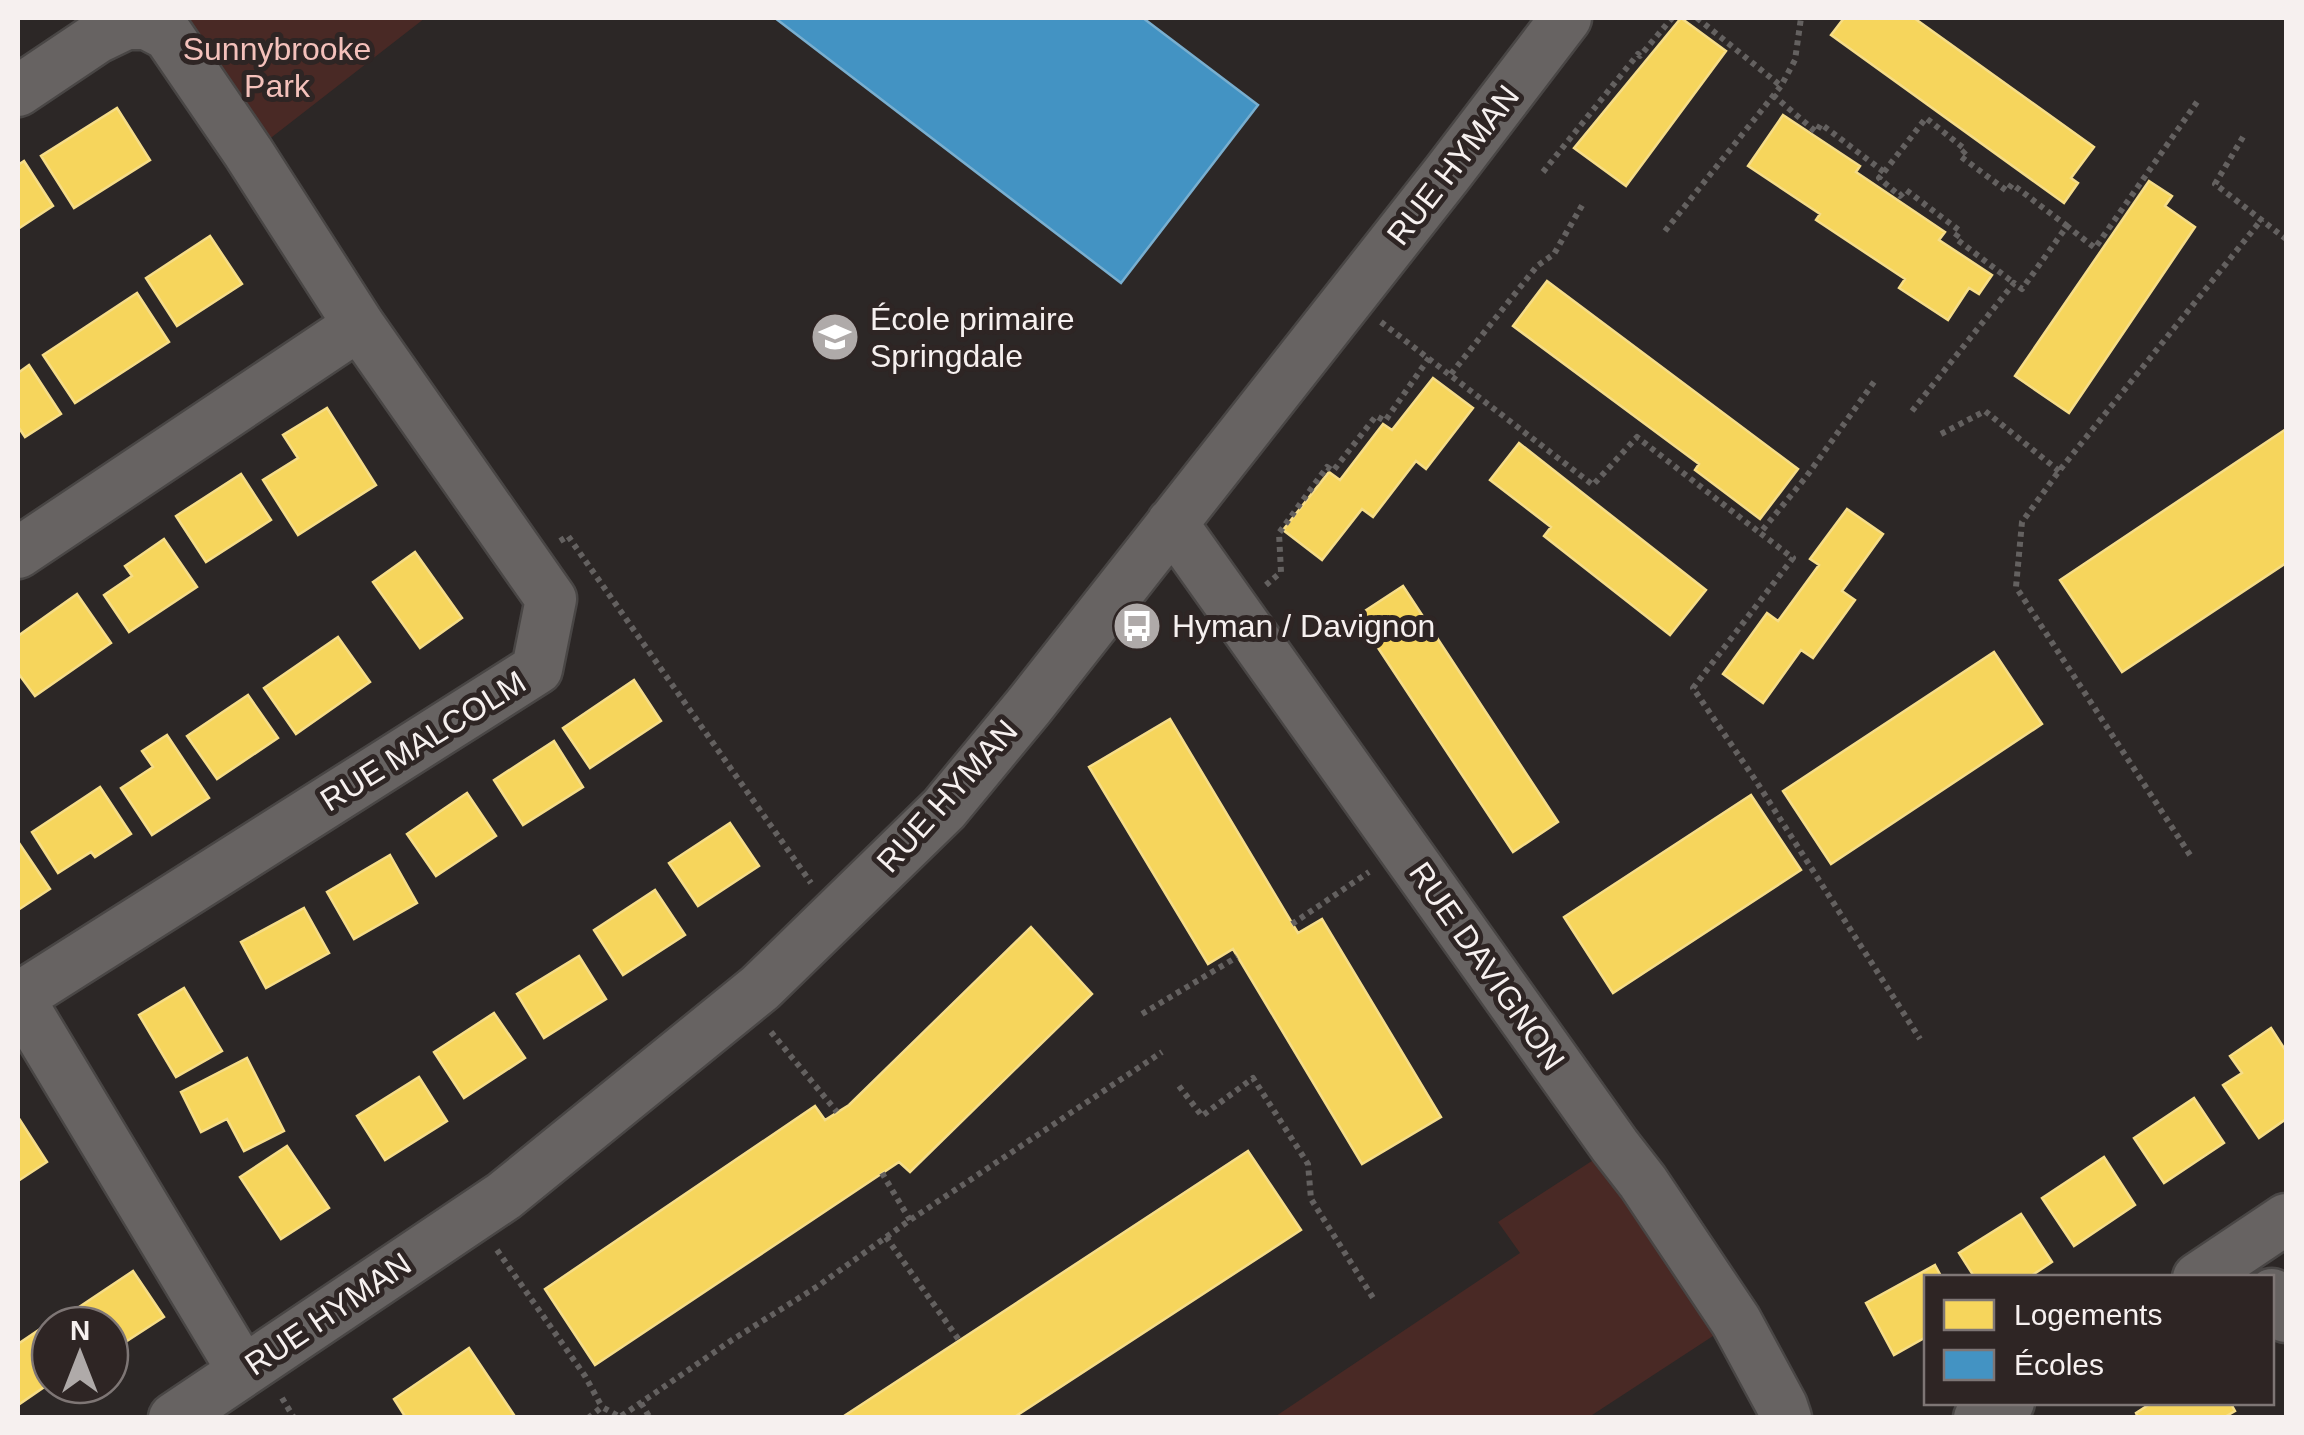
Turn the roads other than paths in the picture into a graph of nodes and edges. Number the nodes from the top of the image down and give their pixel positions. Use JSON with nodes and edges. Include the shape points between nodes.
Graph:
{"nodes":[{"id":1,"x":1566,"y":18,"type":"edge"},
{"id":2,"x":18,"y":90,"type":"edge"},
{"id":3,"x":359,"y":325,"type":"junction"},
{"id":4,"x":1172,"y":523,"type":"junction"},
{"id":5,"x":18,"y":553,"type":"edge"},
{"id":6,"x":18,"y":998,"type":"edge"},
{"id":7,"x":2286,"y":1219,"type":"edge"},
{"id":8,"x":2251,"y":1263,"type":"edge"},
{"id":9,"x":2209,"y":1275,"type":"edge"},
{"id":10,"x":243,"y":1371,"type":"junction"},
{"id":11,"x":2003,"y":1405,"type":"edge"},
{"id":12,"x":174,"y":1418,"type":"edge"},
{"id":13,"x":1786,"y":1418,"type":"edge"},
{"id":14,"x":1979,"y":1418,"type":"edge"}],
"edges":[{"from":1,"to":4,"type":"street","name":"RUE HYMAN"},
{"from":2,"to":3,"type":"street","name":"RUE MALCOLM","via":[[126,24],[168,34]]},
{"from":3,"to":5,"type":"street"},
{"from":3,"to":6,"type":"street","name":"RUE MALCOLM","via":[[551,599],[537,669]]},
{"from":4,"to":10,"type":"street","name":"RUE HYMAN","via":[[944,809],[760,988],[504,1196]]},
{"from":4,"to":13,"type":"street","name":"RUE DAVIGNON","via":[[1664,1213],[1736,1321]]},
{"from":6,"to":10,"type":"street","name":"RUE MALCOLM"},
{"from":7,"to":8,"type":"street"},
{"from":8,"to":9,"type":"street"},
{"from":10,"to":12,"type":"street","name":"RUE HYMAN"},
{"from":11,"to":14,"type":"street"}]}
